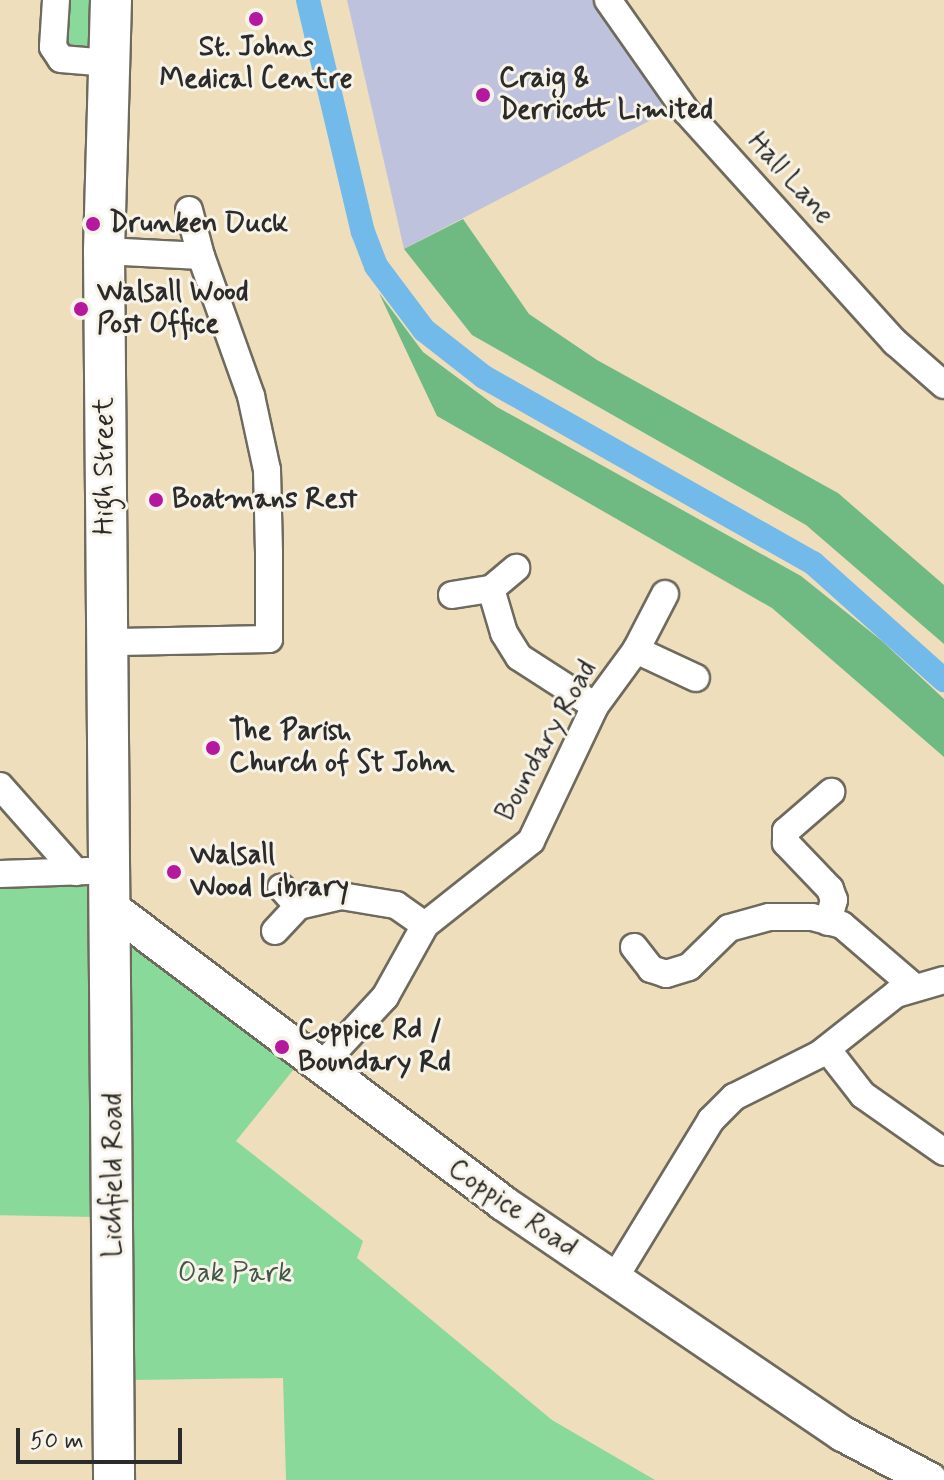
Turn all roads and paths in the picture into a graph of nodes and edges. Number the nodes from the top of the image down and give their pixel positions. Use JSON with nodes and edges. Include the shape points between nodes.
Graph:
{"nodes":[{"id":1,"x":56,"y":0,"type":"edge"},
{"id":2,"x":111,"y":0,"type":"edge"},
{"id":3,"x":608,"y":0,"type":"edge"},
{"id":4,"x":109,"y":63,"type":"junction"},
{"id":5,"x":189,"y":210,"type":"dead end"},
{"id":6,"x":104,"y":251,"type":"junction"},
{"id":7,"x":201,"y":256,"type":"junction"},
{"id":8,"x":944,"y":385,"type":"edge"},
{"id":9,"x":516,"y":568,"type":"dead end"},
{"id":10,"x":491,"y":589,"type":"junction"},
{"id":11,"x":665,"y":594,"type":"dead end"},
{"id":12,"x":452,"y":595,"type":"dead end"},
{"id":13,"x":106,"y":642,"type":"junction"},
{"id":14,"x":636,"y":650,"type":"junction"},
{"id":15,"x":696,"y":678,"type":"dead end"},
{"id":16,"x":595,"y":706,"type":"junction"},
{"id":17,"x":0,"y":786,"type":"edge"},
{"id":18,"x":831,"y":792,"type":"dead end"},
{"id":19,"x":94,"y":871,"type":"junction"},
{"id":20,"x":0,"y":874,"type":"edge"},
{"id":21,"x":113,"y":909,"type":"junction"},
{"id":22,"x":828,"y":922,"type":"junction"},
{"id":23,"x":425,"y":925,"type":"junction"},
{"id":24,"x":275,"y":931,"type":"dead end"},
{"id":25,"x":634,"y":947,"type":"dead end"},
{"id":26,"x":944,"y":980,"type":"edge"},
{"id":27,"x":914,"y":987,"type":"junction"},
{"id":28,"x":827,"y":1049,"type":"junction"},
{"id":29,"x":319,"y":1068,"type":"junction"},
{"id":30,"x":944,"y":1152,"type":"edge"},
{"id":31,"x":614,"y":1279,"type":"junction"},
{"id":32,"x":114,"y":1480,"type":"edge"},
{"id":33,"x":930,"y":1480,"type":"edge"}],
"edges":[{"from":1,"to":4,"type":"street","via":[[53,47],[61,59]]},
{"from":2,"to":4,"type":"highway","name":"High Street"},
{"from":3,"to":8,"type":"street","name":"Hall Lane","via":[[686,111],[895,342]]},
{"from":4,"to":6,"type":"highway","name":"High Street"},
{"from":5,"to":7,"type":"street"},
{"from":6,"to":7,"type":"street"},
{"from":6,"to":13,"type":"highway","name":"High Street"},
{"from":7,"to":13,"type":"street","via":[[251,396],[267,470],[276,648]]},
{"from":9,"to":10,"type":"street"},
{"from":10,"to":12,"type":"street"},
{"from":10,"to":16,"type":"street","via":[[504,633],[519,657]]},
{"from":11,"to":14,"type":"street","name":"Boundary Road"},
{"from":13,"to":19,"type":"highway","name":"High Street"},
{"from":14,"to":15,"type":"street","name":"Boundary Road"},
{"from":14,"to":16,"type":"street","name":"Boundary Road"},
{"from":16,"to":23,"type":"street","name":"Boundary Road","via":[[531,841]]},
{"from":17,"to":19,"type":"street"},
{"from":18,"to":22,"type":"street","via":[[786,831],[786,843],[830,889],[834,900]]},
{"from":19,"to":20,"type":"street"},
{"from":19,"to":21,"type":"highway","name":"Lichfield Road"},
{"from":21,"to":29,"type":"main road","name":"Coppice Road"},
{"from":21,"to":32,"type":"highway","name":"Lichfield Road"},
{"from":22,"to":25,"type":"street","via":[[769,917],[729,928],[689,967],[666,974],[651,969]]},
{"from":22,"to":27,"type":"street","via":[[842,925]]},
{"from":23,"to":24,"type":"street","via":[[396,905],[341,896],[290,896]]},
{"from":23,"to":29,"type":"street","name":"Boundary Road","via":[[385,997]]},
{"from":26,"to":27,"type":"street"},
{"from":27,"to":28,"type":"street","via":[[896,994]]},
{"from":28,"to":30,"type":"street","via":[[863,1095]]},
{"from":28,"to":31,"type":"street","via":[[757,1082],[711,1120]]},
{"from":29,"to":31,"type":"main road","name":"Coppice Road"},
{"from":31,"to":33,"type":"main road","name":"Coppice Road","via":[[843,1434]]}]}
